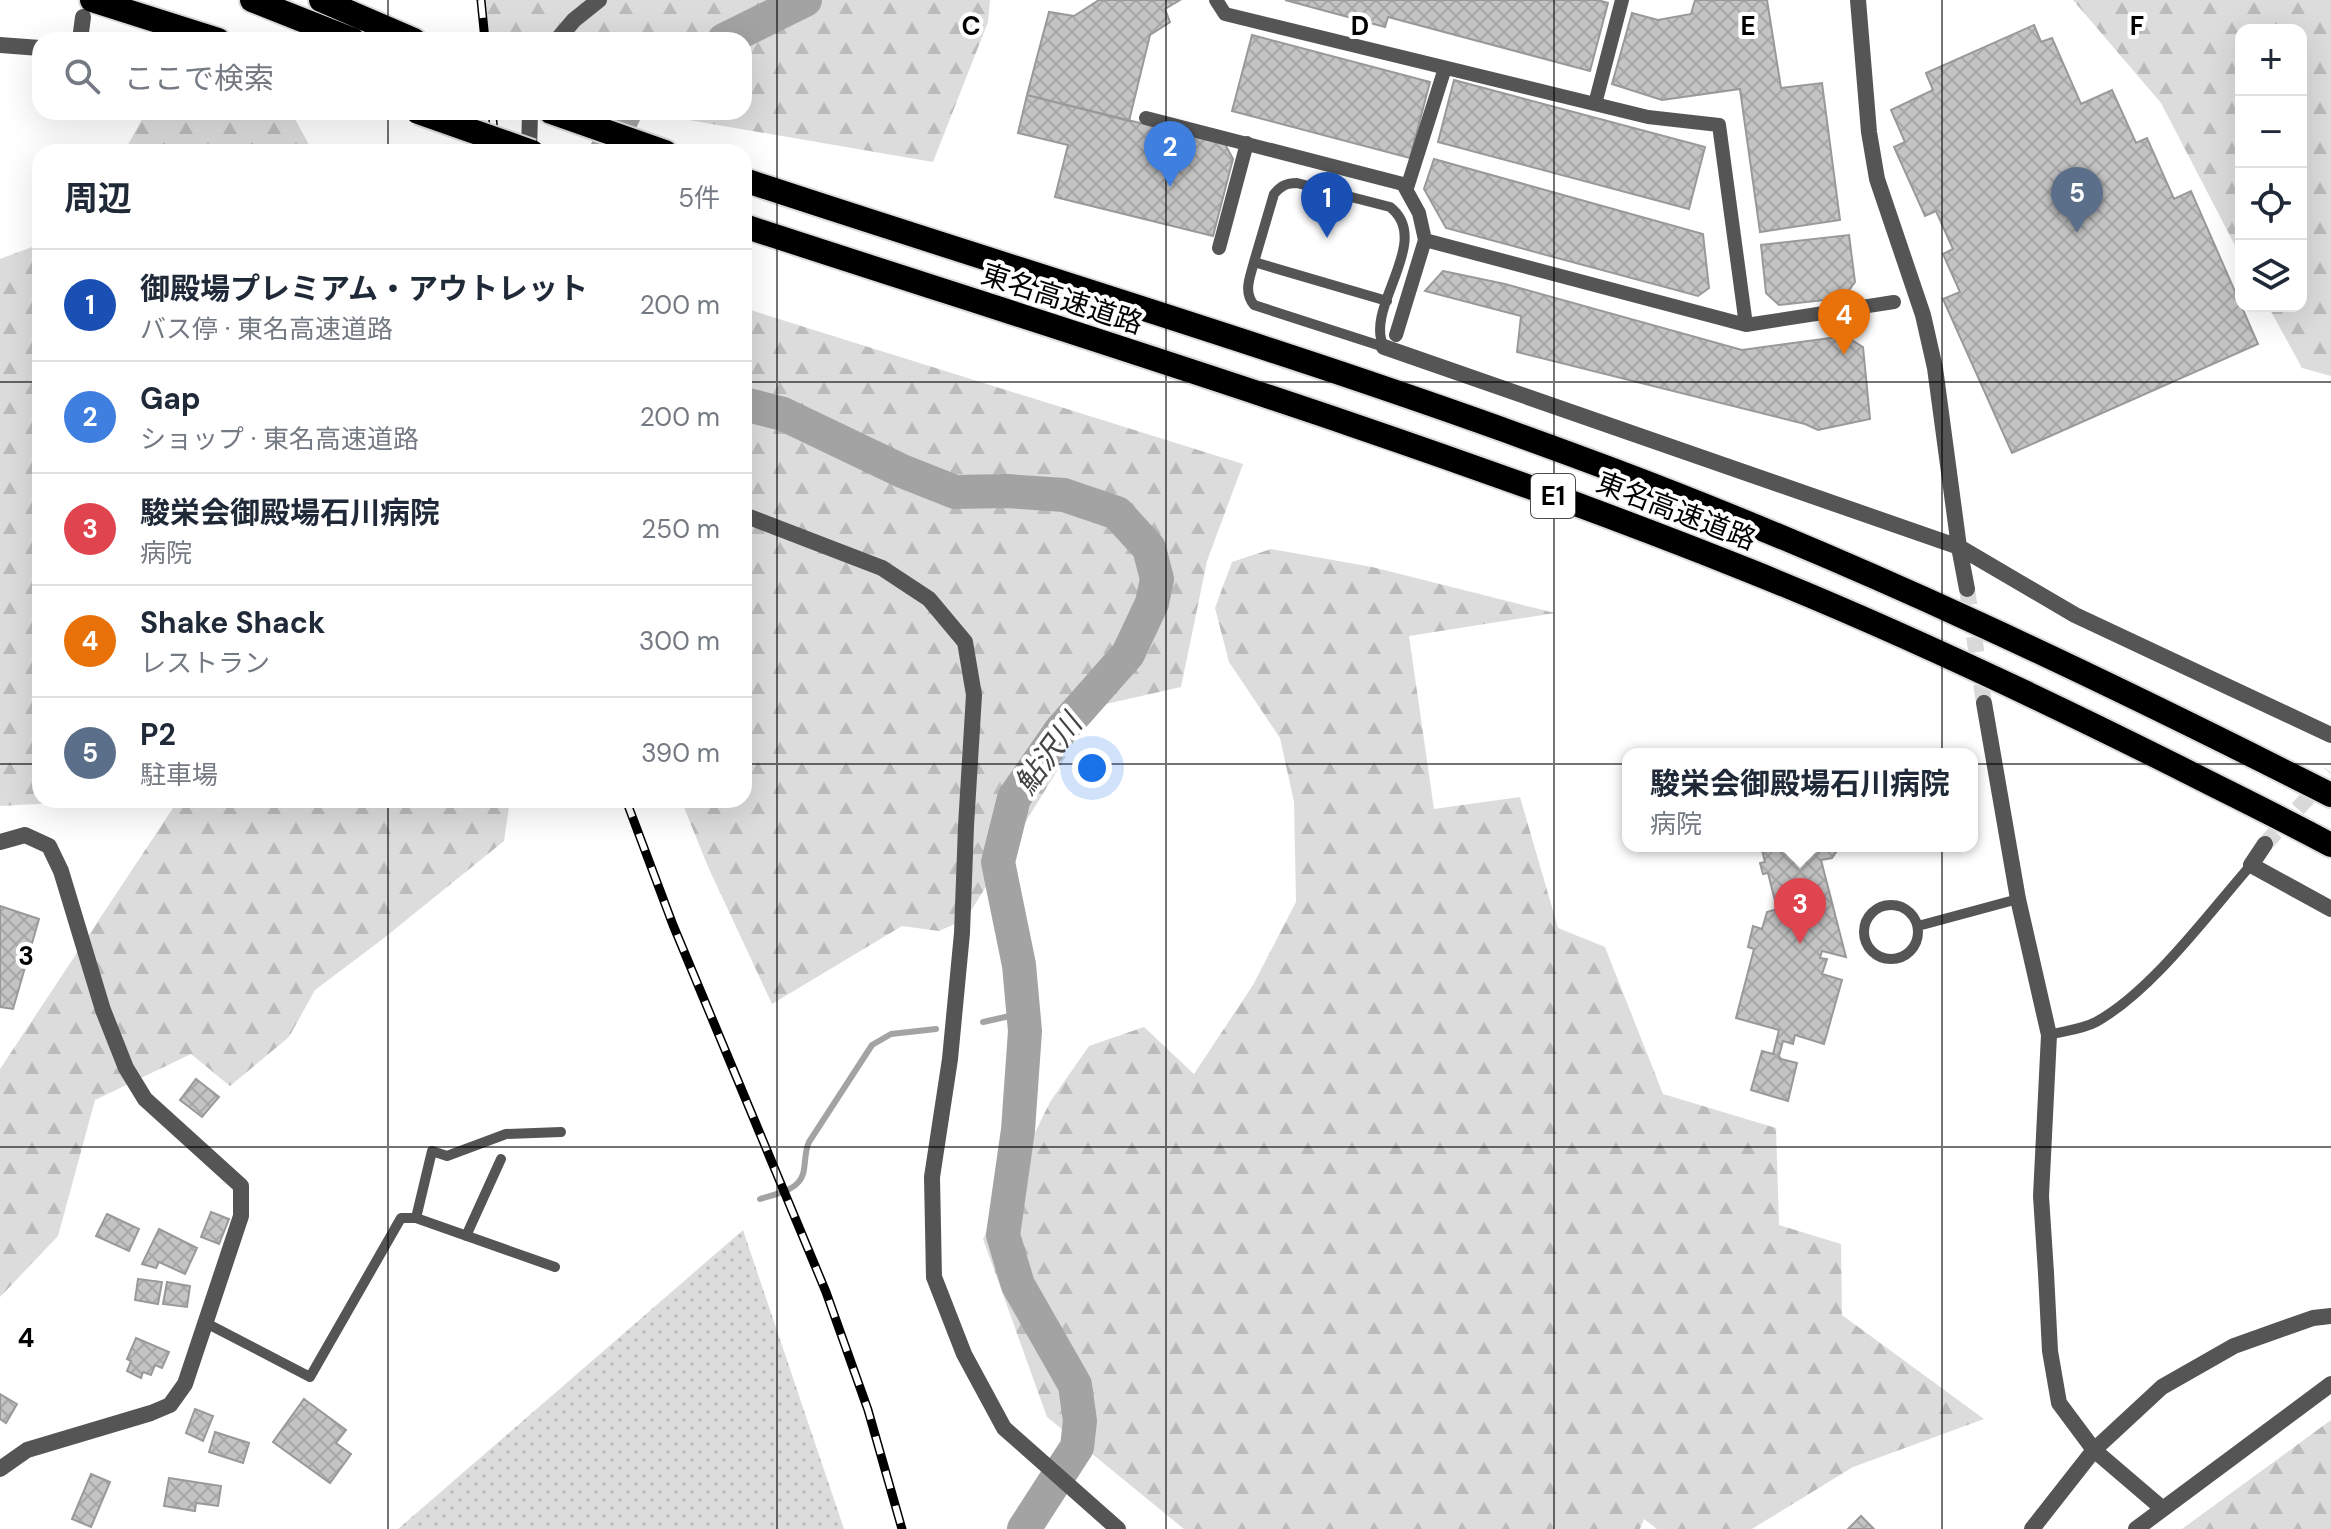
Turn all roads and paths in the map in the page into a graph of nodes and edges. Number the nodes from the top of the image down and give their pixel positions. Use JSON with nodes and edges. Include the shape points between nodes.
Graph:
{"nodes":[{"id":1,"x":142,"y":0,"type":"edge"},
{"id":2,"x":252,"y":0,"type":"edge"},
{"id":3,"x":321,"y":0,"type":"edge"},
{"id":4,"x":599,"y":0,"type":"edge"},
{"id":5,"x":1216,"y":0,"type":"edge"},
{"id":6,"x":1622,"y":0,"type":"edge"},
{"id":7,"x":1858,"y":0,"type":"edge"},
{"id":8,"x":88,"y":9,"type":"edge"},
{"id":9,"x":82,"y":32,"type":"edge"},
{"id":10,"x":184,"y":32,"type":"edge"},
{"id":11,"x":216,"y":32,"type":"edge"},
{"id":12,"x":333,"y":32,"type":"edge"},
{"id":13,"x":394,"y":32,"type":"edge"},
{"id":14,"x":564,"y":32,"type":"edge"},
{"id":15,"x":0,"y":45,"type":"edge"},
{"id":16,"x":32,"y":47,"type":"edge"},
{"id":17,"x":1445,"y":68,"type":"junction"},
{"id":18,"x":1595,"y":104,"type":"junction"},
{"id":19,"x":1146,"y":118,"type":"dead end"},
{"id":20,"x":440,"y":120,"type":"edge"},
{"id":21,"x":530,"y":120,"type":"edge"},
{"id":22,"x":574,"y":120,"type":"edge"},
{"id":23,"x":606,"y":120,"type":"edge"},
{"id":24,"x":1247,"y":143,"type":"junction"},
{"id":25,"x":508,"y":144,"type":"edge"},
{"id":26,"x":530,"y":144,"type":"edge"},
{"id":27,"x":642,"y":144,"type":"edge"},
{"id":28,"x":661,"y":144,"type":"edge"},
{"id":29,"x":752,"y":183,"type":"edge"},
{"id":30,"x":1407,"y":188,"type":"junction"},
{"id":31,"x":752,"y":229,"type":"edge"},
{"id":32,"x":1425,"y":240,"type":"junction"},
{"id":33,"x":1219,"y":248,"type":"dead end"},
{"id":34,"x":1254,"y":262,"type":"junction"},
{"id":35,"x":1387,"y":301,"type":"junction"},
{"id":36,"x":1894,"y":302,"type":"dead end"},
{"id":37,"x":1746,"y":325,"type":"junction"},
{"id":38,"x":1390,"y":341,"type":"junction"},
{"id":39,"x":752,"y":518,"type":"edge"},
{"id":40,"x":1959,"y":547,"type":"junction"},
{"id":41,"x":1967,"y":589,"type":"tunnel mouth"},
{"id":42,"x":1984,"y":703,"type":"tunnel mouth"},
{"id":43,"x":2331,"y":735,"type":"edge"},
{"id":44,"x":2331,"y":795,"type":"edge"},
{"id":45,"x":0,"y":842,"type":"edge"},
{"id":46,"x":2265,"y":844,"type":"tunnel mouth"},
{"id":47,"x":2331,"y":845,"type":"edge"},
{"id":48,"x":2251,"y":865,"type":"junction"},
{"id":49,"x":2018,"y":899,"type":"junction"},
{"id":50,"x":2331,"y":909,"type":"edge"},
{"id":51,"x":1918,"y":926,"type":"junction"},
{"id":52,"x":2049,"y":1035,"type":"junction"},
{"id":53,"x":561,"y":1132,"type":"dead end"},
{"id":54,"x":501,"y":1159,"type":"dead end"},
{"id":55,"x":416,"y":1218,"type":"junction"},
{"id":56,"x":466,"y":1236,"type":"junction"},
{"id":57,"x":555,"y":1267,"type":"dead end"},
{"id":58,"x":2331,"y":1316,"type":"edge"},
{"id":59,"x":206,"y":1323,"type":"junction"},
{"id":60,"x":2331,"y":1384,"type":"edge"},
{"id":61,"x":2094,"y":1450,"type":"junction"},
{"id":62,"x":0,"y":1469,"type":"edge"},
{"id":63,"x":2163,"y":1509,"type":"junction"},
{"id":64,"x":1118,"y":1529,"type":"edge"},
{"id":65,"x":2032,"y":1529,"type":"edge"},
{"id":66,"x":2136,"y":1529,"type":"edge"}],
"edges":[{"from":1,"to":11,"type":"highway"},
{"from":2,"to":12,"type":"highway"},
{"from":3,"to":13,"type":"highway"},
{"from":4,"to":14,"type":"street"},
{"from":5,"to":17,"type":"street","via":[[1225,14]]},
{"from":6,"to":18,"type":"street"},
{"from":7,"to":40,"type":"street","via":[[1877,179],[1923,315],[1935,368]]},
{"from":8,"to":9,"type":"street"},
{"from":8,"to":10,"type":"highway"},
{"from":15,"to":16,"type":"street"},
{"from":17,"to":18,"type":"street"},
{"from":17,"to":30,"type":"street"},
{"from":18,"to":37,"type":"street","via":[[1719,125]]},
{"from":19,"to":24,"type":"street"},
{"from":20,"to":25,"type":"highway","bridge":true},
{"from":21,"to":26,"type":"street"},
{"from":22,"to":27,"type":"highway"},
{"from":23,"to":28,"type":"highway"},
{"from":24,"to":30,"type":"street"},
{"from":24,"to":33,"type":"street"},
{"from":29,"to":44,"type":"highway","name":"東名高速道路","number":"E1","via":[[1332,370],[1614,470],[1921,595]]},
{"from":30,"to":32,"type":"street"},
{"from":31,"to":47,"type":"highway","name":"東名高速道路","number":"E1","via":[[1317,413],[1751,571],[1908,638]]},
{"from":32,"to":37,"type":"street"},
{"from":32,"to":38,"type":"street"},
{"from":34,"to":35,"type":"lane"},
{"from":34,"to":35,"type":"lane","via":[[1274,194],[1287,183],[1390,207],[1405,232]]},
{"from":34,"to":38,"type":"lane","via":[[1247,288],[1254,305]]},
{"from":35,"to":38,"type":"lane","via":[[1379,332]]},
{"from":36,"to":37,"type":"street"},
{"from":38,"to":40,"type":"street"},
{"from":39,"to":64,"type":"street","via":[[882,568],[929,599],[965,642],[974,695],[962,933],[932,1177],[934,1277],[964,1354],[1004,1428]]},
{"from":40,"to":41,"type":"street"},
{"from":40,"to":43,"type":"street","via":[[2075,615]]},
{"from":42,"to":49,"type":"street"},
{"from":45,"to":59,"type":"street","via":[[25,835],[49,846],[126,1068],[145,1099],[241,1186],[241,1216]]},
{"from":46,"to":48,"type":"street"},
{"from":48,"to":50,"type":"street"},
{"from":48,"to":52,"type":"lane","via":[[2126,1003],[2093,1024]]},
{"from":49,"to":51,"type":"lane"},
{"from":49,"to":52,"type":"street"},
{"from":51,"to":51,"type":"lane","via":[[1909,911],[1883,906],[1864,925],[1866,943],[1878,956],[1895,959],[1911,951]]},
{"from":52,"to":61,"type":"street","via":[[2041,1196],[2050,1351],[2059,1403]]},
{"from":53,"to":55,"type":"lane","via":[[506,1134],[447,1156],[432,1151]]},
{"from":54,"to":56,"type":"lane"},
{"from":55,"to":56,"type":"lane"},
{"from":55,"to":59,"type":"lane","via":[[401,1218],[310,1377]]},
{"from":56,"to":57,"type":"lane"},
{"from":58,"to":61,"type":"street","via":[[2234,1346],[2210,1359],[2162,1387]]},
{"from":59,"to":62,"type":"street","via":[[185,1384],[170,1405],[27,1450]]},
{"from":60,"to":63,"type":"street"},
{"from":61,"to":63,"type":"street"},
{"from":61,"to":65,"type":"street"},
{"from":63,"to":66,"type":"street"}]}
